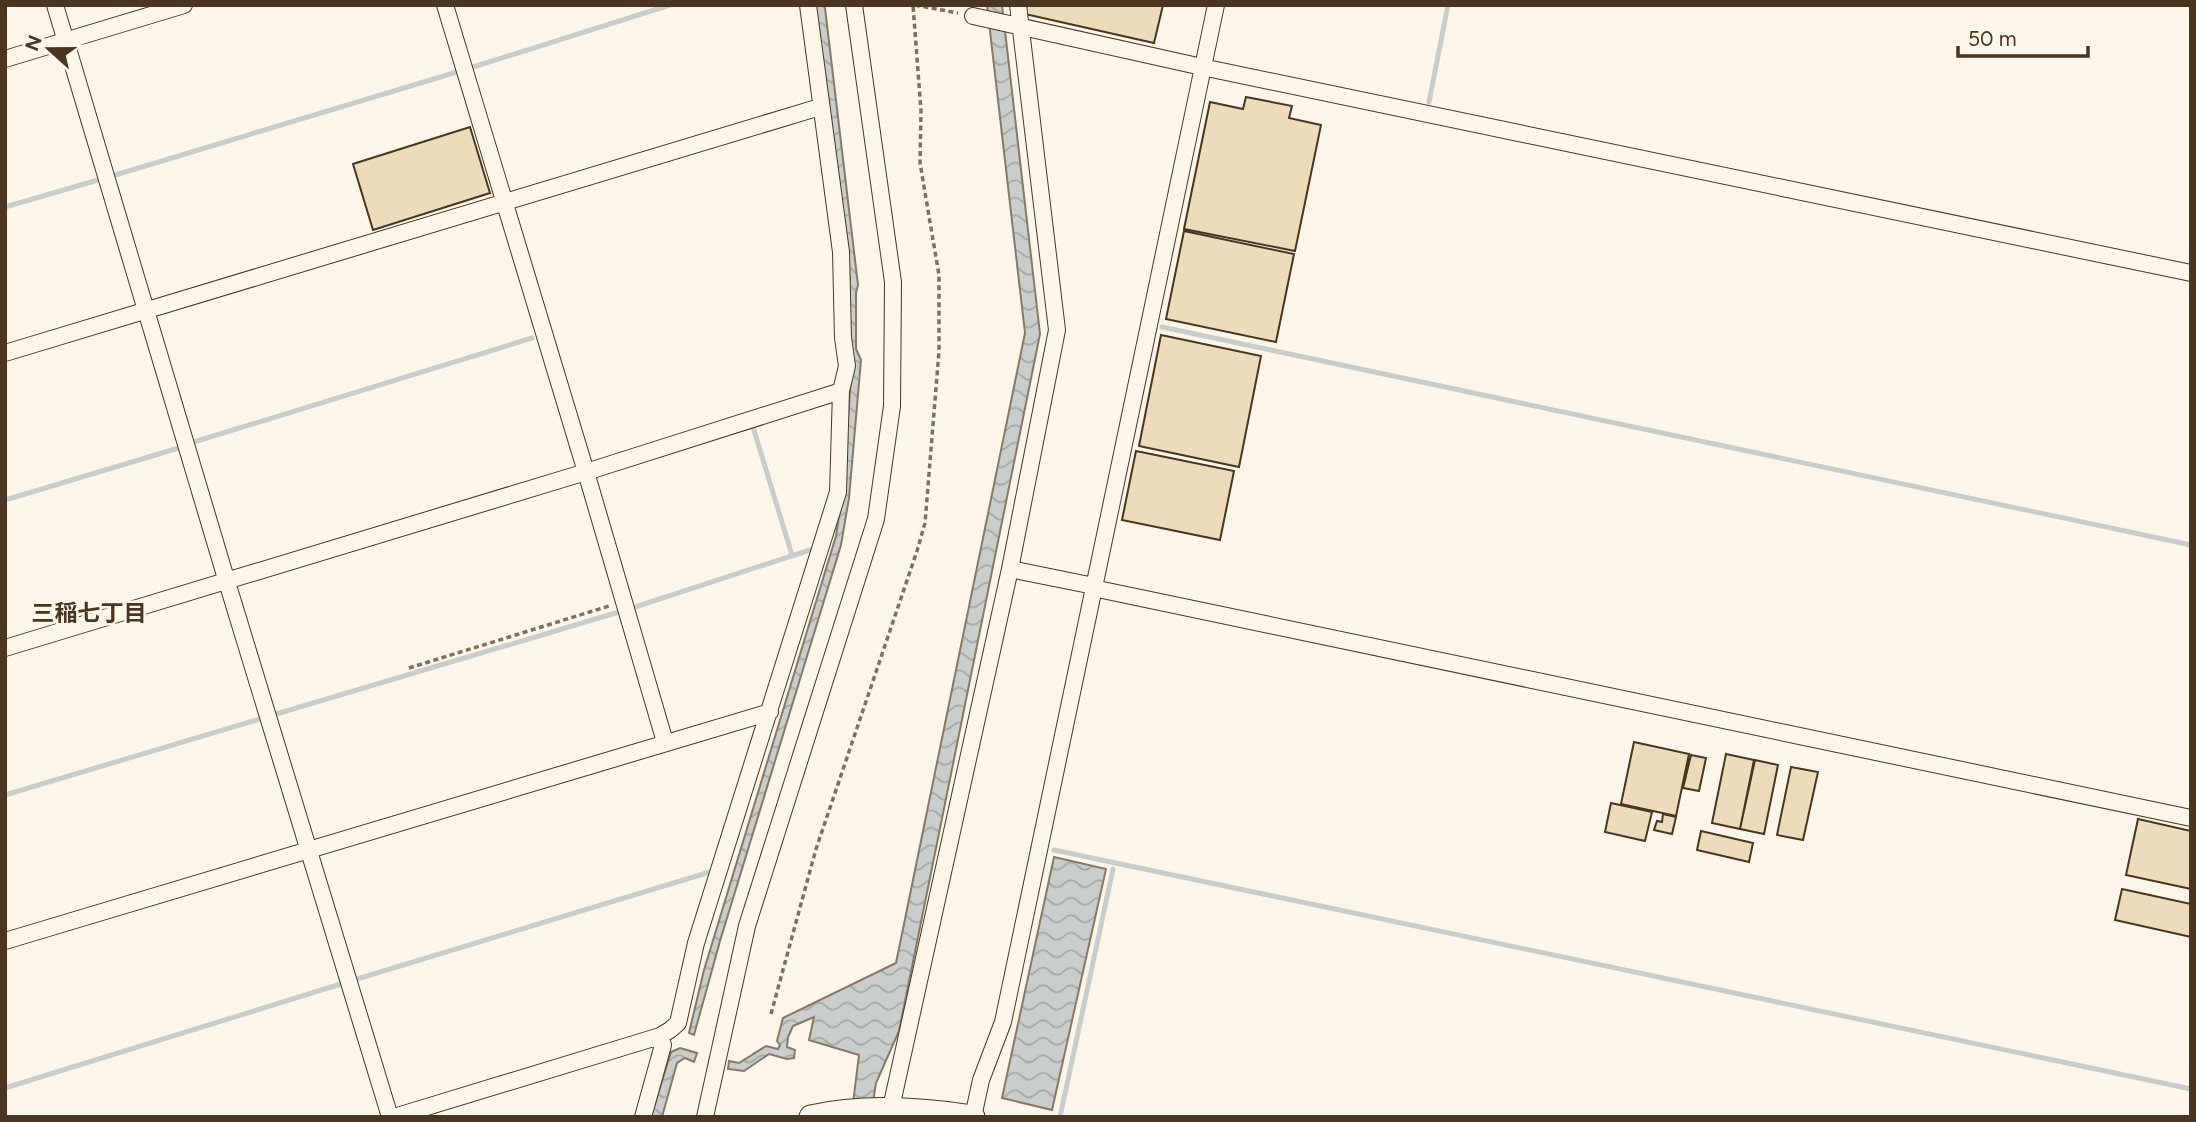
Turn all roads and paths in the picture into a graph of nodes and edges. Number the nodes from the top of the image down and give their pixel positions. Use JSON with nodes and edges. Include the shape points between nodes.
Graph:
{"nodes":[{"id":1,"x":55,"y":5,"type":"edge"},
{"id":2,"x":184,"y":5,"type":"edge"},
{"id":3,"x":445,"y":5,"type":"edge"},
{"id":4,"x":808,"y":5,"type":"edge"},
{"id":5,"x":854,"y":5,"type":"edge"},
{"id":6,"x":915,"y":5,"type":"edge"},
{"id":7,"x":1018,"y":5,"type":"edge"},
{"id":8,"x":1216,"y":5,"type":"edge"},
{"id":9,"x":973,"y":16,"type":"joint"},
{"id":10,"x":1021,"y":28,"type":"junction"},
{"id":11,"x":66,"y":40,"type":"junction"},
{"id":12,"x":5,"y":59,"type":"edge"},
{"id":13,"x":1202,"y":67,"type":"junction"},
{"id":14,"x":820,"y":107,"type":"junction"},
{"id":15,"x":505,"y":204,"type":"junction"},
{"id":16,"x":2191,"y":273,"type":"edge"},
{"id":17,"x":146,"y":312,"type":"junction"},
{"id":18,"x":5,"y":353,"type":"edge"},
{"id":19,"x":841,"y":391,"type":"junction"},
{"id":20,"x":586,"y":472,"type":"junction"},
{"id":21,"x":1010,"y":569,"type":"junction"},
{"id":22,"x":227,"y":582,"type":"junction"},
{"id":23,"x":1093,"y":587,"type":"junction"},
{"id":24,"x":624,"y":602,"type":"junction"},
{"id":25,"x":5,"y":648,"type":"edge"},
{"id":26,"x":409,"y":668,"type":"dead end"},
{"id":27,"x":769,"y":712,"type":"junction"},
{"id":28,"x":665,"y":742,"type":"junction"},
{"id":29,"x":2191,"y":818,"type":"edge"},
{"id":30,"x":309,"y":850,"type":"junction"},
{"id":31,"x":5,"y":941,"type":"edge"},
{"id":32,"x":660,"y":1036,"type":"junction"},
{"id":33,"x":885,"y":1112,"type":"edge"},
{"id":34,"x":392,"y":1117,"type":"edge"},
{"id":35,"x":643,"y":1117,"type":"edge"},
{"id":36,"x":705,"y":1117,"type":"edge"},
{"id":37,"x":811,"y":1117,"type":"edge"},
{"id":38,"x":973,"y":1117,"type":"edge"}],
"edges":[{"from":1,"to":11,"type":"street"},
{"from":2,"to":11,"type":"street"},
{"from":3,"to":15,"type":"street"},
{"from":4,"to":14,"type":"street"},
{"from":5,"to":36,"type":"street","via":[[893,282],[892,406],[881,495],[747,926]]},
{"from":6,"to":9,"type":"path"},
{"from":7,"to":10,"type":"street"},
{"from":8,"to":13,"type":"street"},
{"from":9,"to":10,"type":"street"},
{"from":10,"to":13,"type":"street"},
{"from":10,"to":21,"type":"street","via":[[1057,330]]},
{"from":11,"to":12,"type":"street"},
{"from":11,"to":17,"type":"street"},
{"from":13,"to":16,"type":"street"},
{"from":13,"to":23,"type":"street"},
{"from":14,"to":15,"type":"street"},
{"from":14,"to":19,"type":"street","via":[[841,252],[847,366]]},
{"from":15,"to":17,"type":"street"},
{"from":15,"to":20,"type":"street"},
{"from":17,"to":18,"type":"street"},
{"from":17,"to":22,"type":"street"},
{"from":19,"to":20,"type":"street"},
{"from":19,"to":27,"type":"street","via":[[838,492]]},
{"from":20,"to":22,"type":"street"},
{"from":20,"to":24,"type":"street"},
{"from":21,"to":23,"type":"street"},
{"from":21,"to":33,"type":"street","via":[[903,1058]]},
{"from":22,"to":25,"type":"street"},
{"from":22,"to":30,"type":"street"},
{"from":23,"to":29,"type":"street"},
{"from":23,"to":38,"type":"street","via":[[1003,1022],[981,1080]]},
{"from":24,"to":26,"type":"path"},
{"from":24,"to":28,"type":"street"},
{"from":27,"to":28,"type":"street"},
{"from":27,"to":32,"type":"street","via":[[696,943],[678,1023]]},
{"from":28,"to":30,"type":"street"},
{"from":30,"to":31,"type":"street"},
{"from":30,"to":34,"type":"street"},
{"from":32,"to":34,"type":"street"},
{"from":32,"to":35,"type":"street","via":[[663,1045]]},
{"from":33,"to":37,"type":"street","via":[[839,1110]]},
{"from":33,"to":38,"type":"street","via":[[938,1111]]}]}
